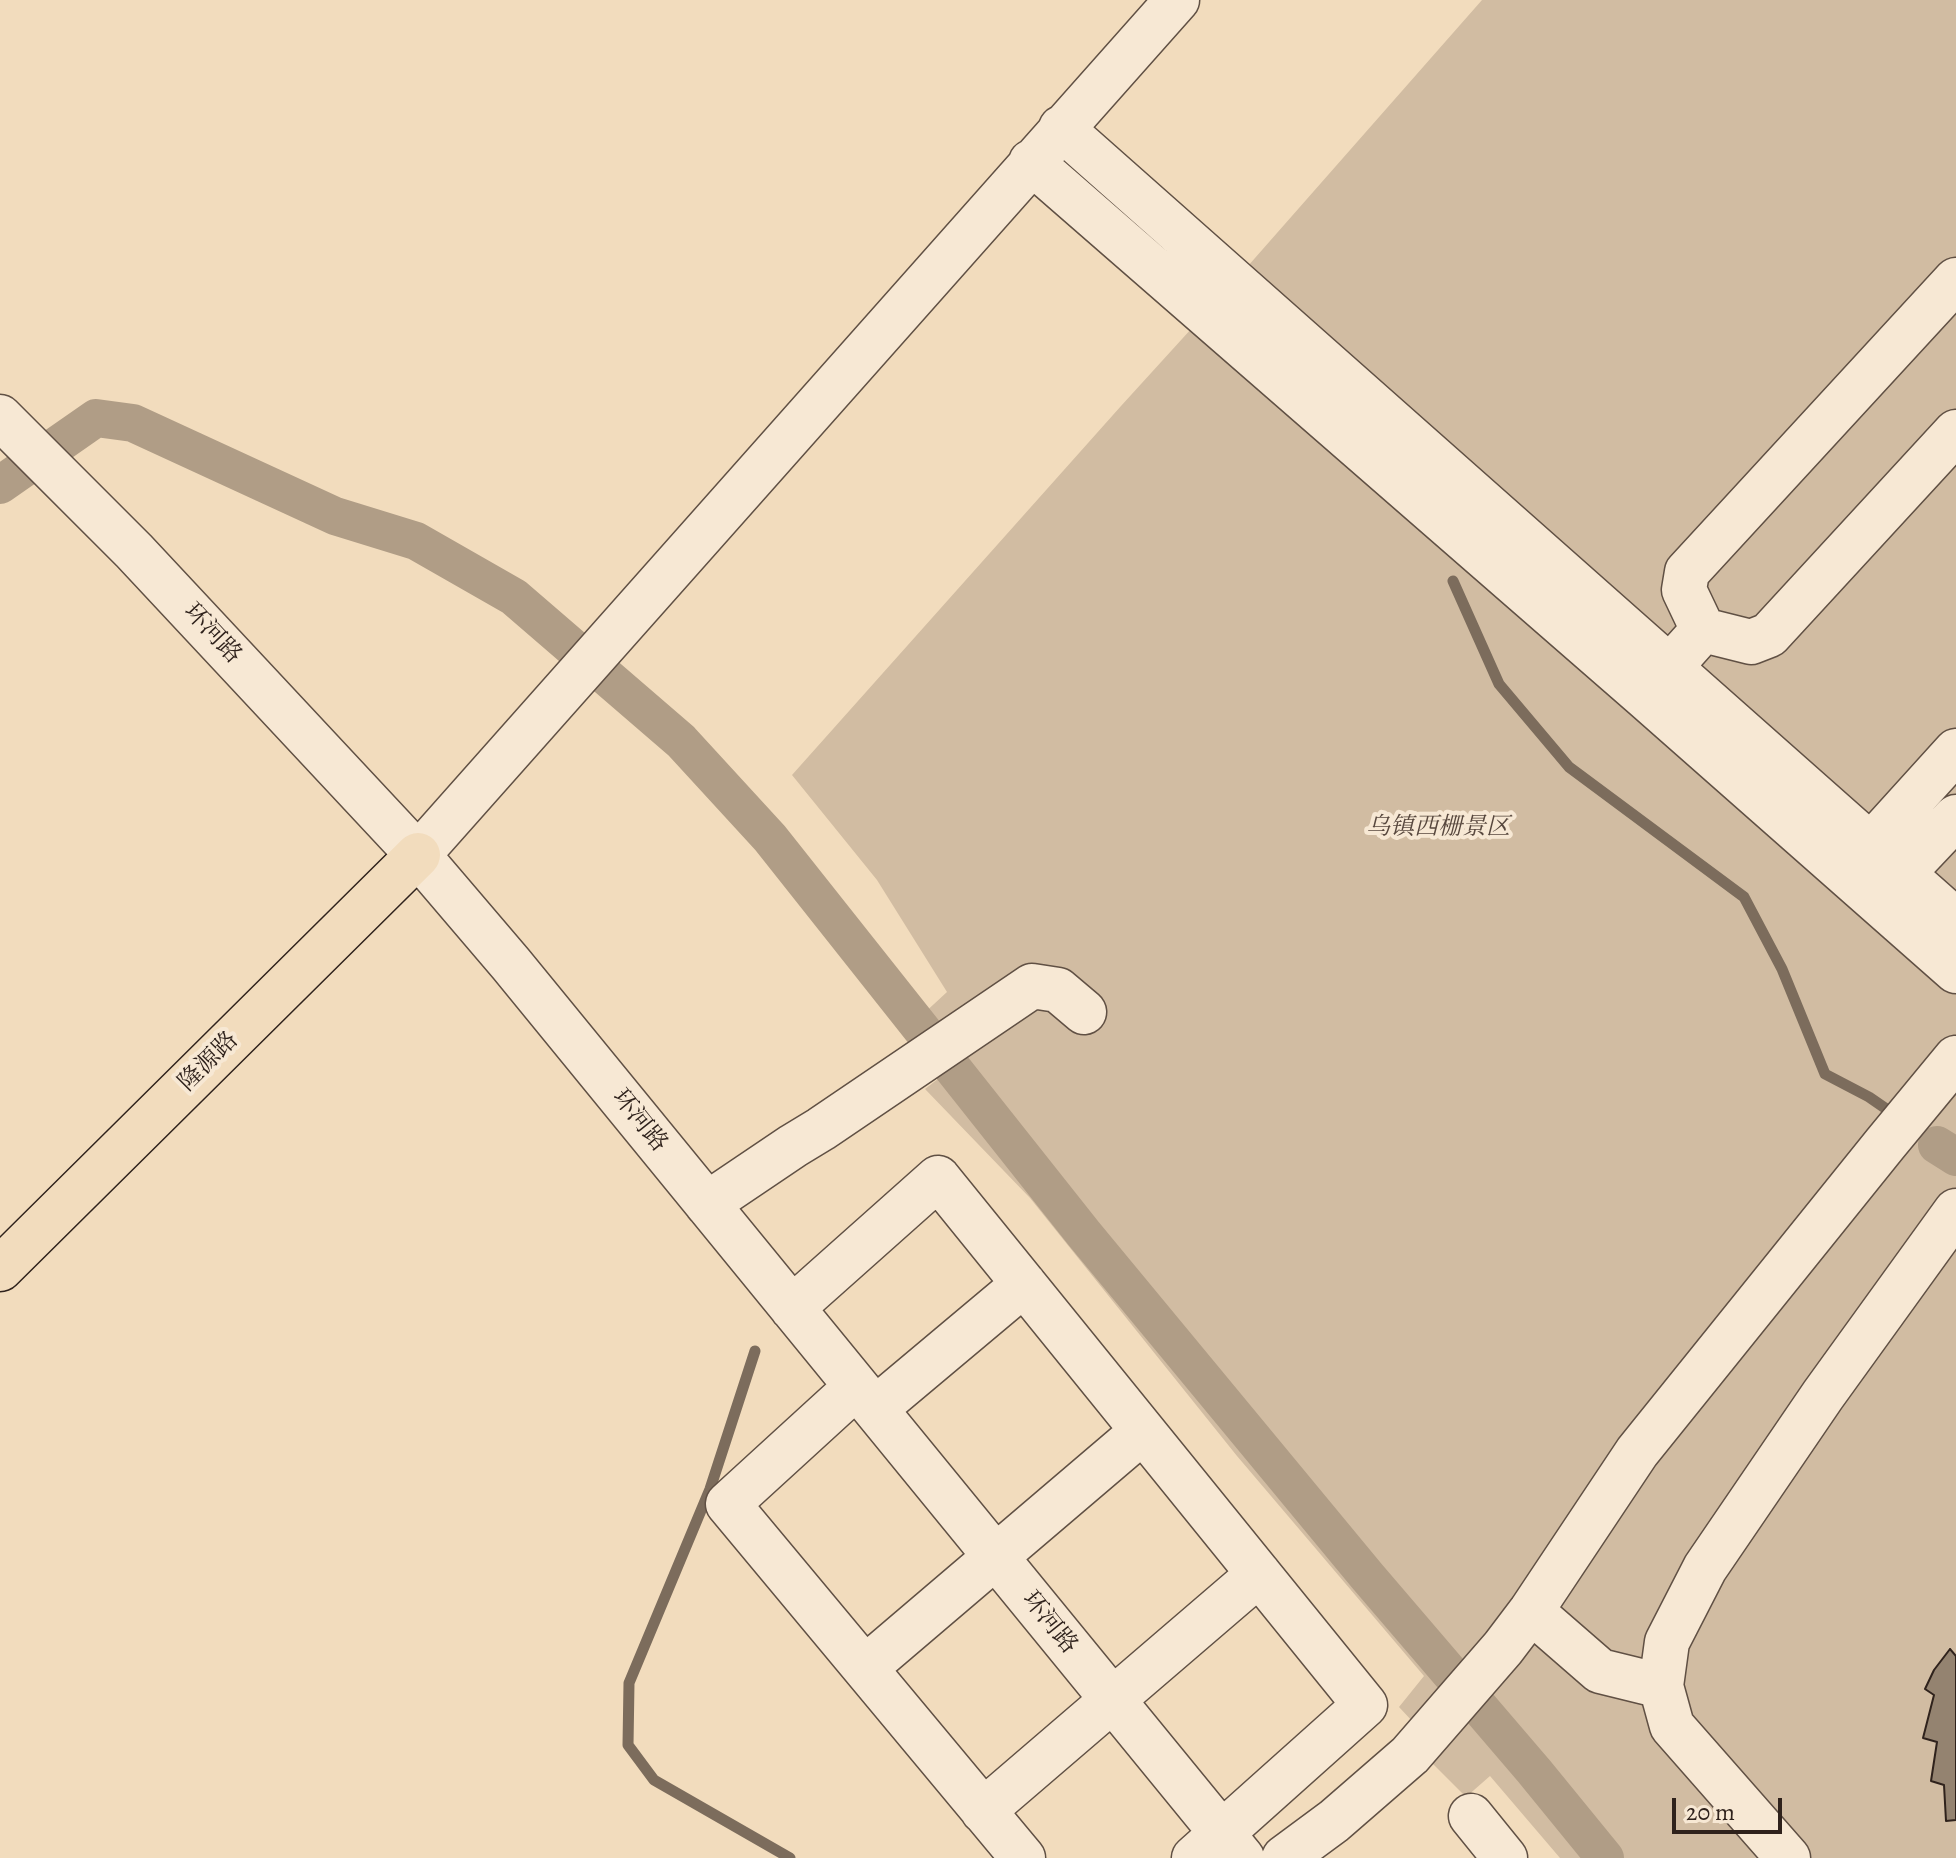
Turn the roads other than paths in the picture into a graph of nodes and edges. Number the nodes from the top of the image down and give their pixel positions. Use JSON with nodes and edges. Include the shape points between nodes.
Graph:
{"nodes":[{"id":1,"x":1177,"y":0,"type":"edge"},
{"id":2,"x":1061,"y":128,"type":"junction"},
{"id":3,"x":1031,"y":162,"type":"junction"},
{"id":4,"x":1956,"y":280,"type":"edge"},
{"id":5,"x":0,"y":417,"type":"edge"},
{"id":6,"x":1956,"y":432,"type":"edge"},
{"id":7,"x":1703,"y":630,"type":"junction"},
{"id":8,"x":1657,"y":682,"type":"junction"},
{"id":9,"x":1956,"y":751,"type":"edge"},
{"id":10,"x":1956,"y":817,"type":"edge"},
{"id":11,"x":418,"y":855,"type":"junction"},
{"id":12,"x":1873,"y":865,"type":"junction"},
{"id":13,"x":1956,"y":921,"type":"edge"},
{"id":14,"x":1956,"y":971,"type":"edge"},
{"id":15,"x":1084,"y":1012,"type":"dead end"},
{"id":16,"x":1944,"y":1072,"type":"edge"},
{"id":17,"x":707,"y":1204,"type":"junction"},
{"id":18,"x":1956,"y":1211,"type":"edge"},
{"id":19,"x":0,"y":1269,"type":"edge"},
{"id":20,"x":1024,"y":1284,"type":"junction"},
{"id":21,"x":792,"y":1308,"type":"junction"},
{"id":22,"x":866,"y":1398,"type":"junction"},
{"id":23,"x":1143,"y":1431,"type":"junction"},
{"id":24,"x":996,"y":1557,"type":"junction"},
{"id":25,"x":1259,"y":1574,"type":"junction"},
{"id":26,"x":1531,"y":1611,"type":"junction"},
{"id":27,"x":865,"y":1668,"type":"junction"},
{"id":28,"x":1661,"y":1686,"type":"junction"},
{"id":29,"x":1113,"y":1700,"type":"junction"},
{"id":30,"x":983,"y":1811,"type":"junction"},
{"id":31,"x":1471,"y":1816,"type":"dead end"},
{"id":32,"x":1219,"y":1850,"type":"edge"},
{"id":33,"x":1023,"y":1858,"type":"edge"},
{"id":34,"x":1284,"y":1858,"type":"edge"},
{"id":35,"x":1505,"y":1858,"type":"edge"},
{"id":36,"x":1788,"y":1858,"type":"edge"}],
"edges":[{"from":1,"to":2,"type":"street"},
{"from":2,"to":3,"type":"street"},
{"from":2,"to":8,"type":"street"},
{"from":3,"to":8,"type":"street"},
{"from":3,"to":11,"type":"street"},
{"from":4,"to":7,"type":"street","via":[[1687,572],[1684,590]]},
{"from":5,"to":11,"type":"street","name":"环河路","via":[[134,551]]},
{"from":6,"to":7,"type":"street","via":[[1769,635],[1751,642]]},
{"from":7,"to":8,"type":"street"},
{"from":8,"to":12,"type":"street"},
{"from":9,"to":12,"type":"street"},
{"from":10,"to":12,"type":"street"},
{"from":11,"to":17,"type":"street","name":"环河路"},
{"from":11,"to":19,"type":"main road","name":"隆源路"},
{"from":12,"to":13,"type":"street"},
{"from":12,"to":14,"type":"street"},
{"from":15,"to":17,"type":"street","via":[[1058,990],[1032,986]]},
{"from":16,"to":26,"type":"street","via":[[1637,1452]]},
{"from":17,"to":21,"type":"street","name":"环河路"},
{"from":18,"to":28,"type":"street","via":[[1705,1568],[1667,1642]]},
{"from":20,"to":21,"type":"street","via":[[938,1178]]},
{"from":20,"to":22,"type":"street"},
{"from":20,"to":23,"type":"street"},
{"from":21,"to":22,"type":"street","name":"环河路"},
{"from":22,"to":24,"type":"street","name":"环河路"},
{"from":22,"to":27,"type":"street","via":[[728,1504]]},
{"from":23,"to":24,"type":"street"},
{"from":23,"to":25,"type":"street"},
{"from":24,"to":27,"type":"street"},
{"from":24,"to":29,"type":"street","name":"环河路"},
{"from":25,"to":29,"type":"street"},
{"from":25,"to":32,"type":"street","via":[[1365,1705]]},
{"from":26,"to":28,"type":"street","via":[[1600,1671]]},
{"from":26,"to":34,"type":"street","via":[[1428,1737]]},
{"from":27,"to":30,"type":"street"},
{"from":28,"to":36,"type":"street","via":[[1672,1726]]},
{"from":29,"to":30,"type":"street"},
{"from":29,"to":32,"type":"street","name":"环河路"},
{"from":30,"to":33,"type":"street"},
{"from":31,"to":35,"type":"street"}]}
